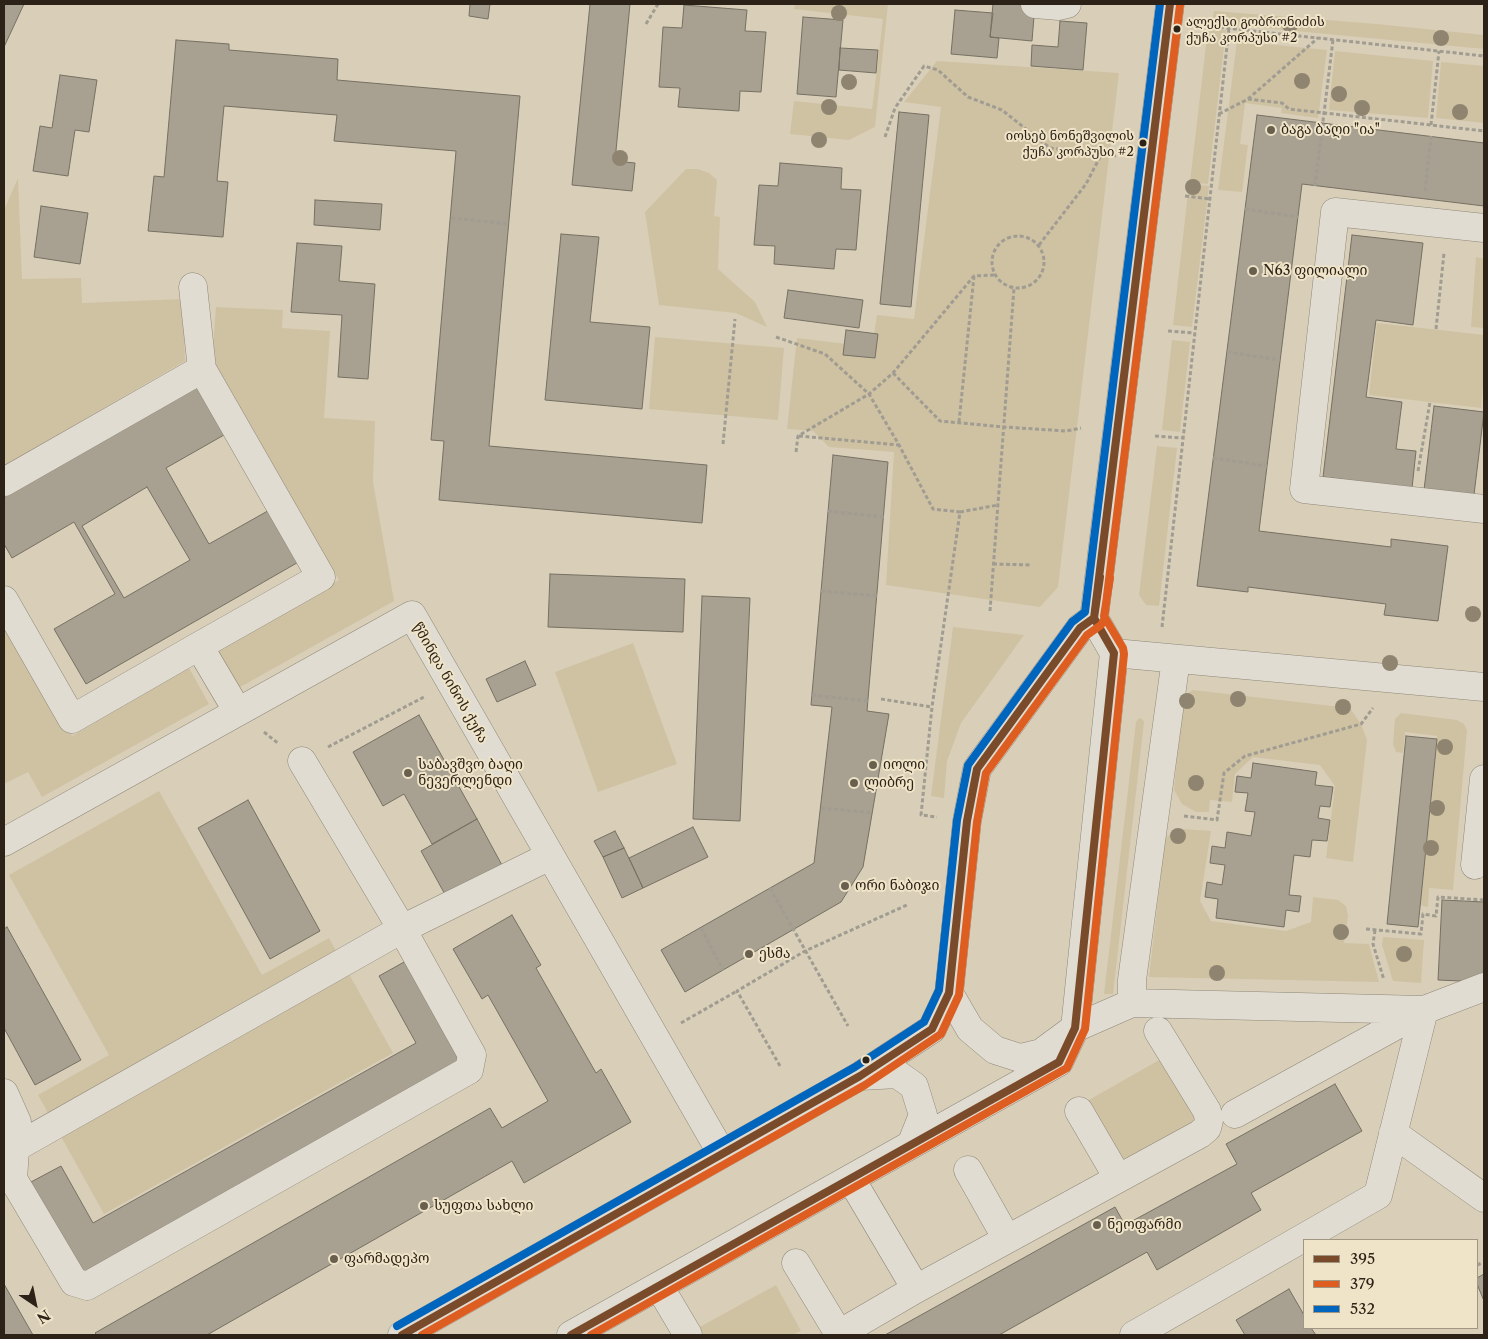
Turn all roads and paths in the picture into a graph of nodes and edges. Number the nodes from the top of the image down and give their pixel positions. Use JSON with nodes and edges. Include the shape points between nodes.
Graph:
{"nodes":[{"id":1,"x":658,"y":4,"type":"edge"},
{"id":2,"x":1035,"y":4,"type":"edge"},
{"id":3,"x":1067,"y":4,"type":"edge"},
{"id":4,"x":1170,"y":4,"type":"edge"},
{"id":5,"x":646,"y":24,"type":"dead end"},
{"id":6,"x":1206,"y":26,"type":"dead end"},
{"id":7,"x":1229,"y":28,"type":"junction"},
{"id":8,"x":1318,"y":38,"type":"junction"},
{"id":9,"x":1333,"y":40,"type":"junction"},
{"id":10,"x":1439,"y":51,"type":"junction"},
{"id":11,"x":1484,"y":56,"type":"edge"},
{"id":12,"x":1248,"y":100,"type":"junction"},
{"id":13,"x":1324,"y":113,"type":"junction"},
{"id":14,"x":1219,"y":114,"type":"junction"},
{"id":15,"x":1431,"y":125,"type":"junction"},
{"id":16,"x":1484,"y":131,"type":"edge"},
{"id":17,"x":1431,"y":136,"type":"dead end"},
{"id":18,"x":885,"y":137,"type":"dead end"},
{"id":19,"x":1101,"y":155,"type":"junction"},
{"id":20,"x":1116,"y":156,"type":"dead end"},
{"id":21,"x":1315,"y":186,"type":"dead end"},
{"id":22,"x":1185,"y":196,"type":"dead end"},
{"id":23,"x":1210,"y":198,"type":"junction"},
{"id":24,"x":1424,"y":199,"type":"dead end"},
{"id":25,"x":1245,"y":209,"type":"dead end"},
{"id":26,"x":1298,"y":217,"type":"dead end"},
{"id":27,"x":451,"y":218,"type":"dead end"},
{"id":28,"x":509,"y":224,"type":"dead end"},
{"id":29,"x":1447,"y":224,"type":"junction"},
{"id":30,"x":1484,"y":228,"type":"edge"},
{"id":31,"x":1039,"y":246,"type":"junction"},
{"id":32,"x":994,"y":275,"type":"junction"},
{"id":33,"x":974,"y":276,"type":"junction"},
{"id":34,"x":193,"y":287,"type":"dead end"},
{"id":35,"x":1014,"y":288,"type":"junction"},
{"id":36,"x":736,"y":319,"type":"dead end"},
{"id":37,"x":1436,"y":329,"type":"dead end"},
{"id":38,"x":1168,"y":331,"type":"dead end"},
{"id":39,"x":1194,"y":333,"type":"junction"},
{"id":40,"x":776,"y":337,"type":"dead end"},
{"id":41,"x":1227,"y":352,"type":"dead end"},
{"id":42,"x":1280,"y":360,"type":"dead end"},
{"id":43,"x":202,"y":369,"type":"junction"},
{"id":44,"x":892,"y":373,"type":"junction"},
{"id":45,"x":868,"y":394,"type":"junction"},
{"id":46,"x":1430,"y":402,"type":"dead end"},
{"id":47,"x":959,"y":422,"type":"junction"},
{"id":48,"x":1004,"y":427,"type":"junction"},
{"id":49,"x":1080,"y":428,"type":"dead end"},
{"id":50,"x":798,"y":436,"type":"junction"},
{"id":51,"x":1155,"y":436,"type":"dead end"},
{"id":52,"x":1182,"y":438,"type":"junction"},
{"id":53,"x":723,"y":444,"type":"dead end"},
{"id":54,"x":899,"y":445,"type":"junction"},
{"id":55,"x":796,"y":452,"type":"dead end"},
{"id":56,"x":1213,"y":458,"type":"dead end"},
{"id":57,"x":1267,"y":466,"type":"dead end"},
{"id":58,"x":4,"y":482,"type":"edge"},
{"id":59,"x":1413,"y":501,"type":"junction"},
{"id":60,"x":998,"y":505,"type":"junction"},
{"id":61,"x":1484,"y":509,"type":"edge"},
{"id":62,"x":828,"y":511,"type":"dead end"},
{"id":63,"x":960,"y":512,"type":"junction"},
{"id":64,"x":884,"y":517,"type":"dead end"},
{"id":65,"x":994,"y":564,"type":"junction"},
{"id":66,"x":1032,"y":566,"type":"dead end"},
{"id":67,"x":821,"y":591,"type":"dead end"},
{"id":68,"x":876,"y":596,"type":"dead end"},
{"id":69,"x":4,"y":600,"type":"edge"},
{"id":70,"x":990,"y":611,"type":"dead end"},
{"id":71,"x":1094,"y":618,"type":"junction"},
{"id":72,"x":199,"y":646,"type":"junction"},
{"id":73,"x":1114,"y":653,"type":"junction"},
{"id":74,"x":1167,"y":658,"type":"junction"},
{"id":75,"x":1393,"y":678,"type":"junction"},
{"id":76,"x":450,"y":683,"type":"junction"},
{"id":77,"x":1484,"y":687,"type":"edge"},
{"id":78,"x":812,"y":695,"type":"dead end"},
{"id":79,"x":881,"y":699,"type":"dead end"},
{"id":80,"x":868,"y":701,"type":"dead end"},
{"id":81,"x":932,"y":707,"type":"junction"},
{"id":82,"x":238,"y":712,"type":"junction"},
{"id":83,"x":302,"y":761,"type":"junction"},
{"id":84,"x":1484,"y":779,"type":"edge"},
{"id":85,"x":821,"y":808,"type":"dead end"},
{"id":86,"x":873,"y":812,"type":"dead end"},
{"id":87,"x":1178,"y":816,"type":"dead end"},
{"id":88,"x":942,"y":818,"type":"dead end"},
{"id":89,"x":4,"y":842,"type":"edge"},
{"id":90,"x":550,"y":856,"type":"junction"},
{"id":91,"x":1475,"y":865,"type":"dead end"},
{"id":92,"x":770,"y":888,"type":"dead end"},
{"id":93,"x":1484,"y":900,"type":"edge"},
{"id":94,"x":907,"y":905,"type":"dead end"},
{"id":95,"x":701,"y":928,"type":"dead end"},
{"id":96,"x":402,"y":929,"type":"junction"},
{"id":97,"x":1366,"y":930,"type":"dead end"},
{"id":98,"x":1375,"y":930,"type":"junction"},
{"id":99,"x":805,"y":951,"type":"junction"},
{"id":100,"x":723,"y":970,"type":"dead end"},
{"id":101,"x":1386,"y":987,"type":"dead end"},
{"id":102,"x":1484,"y":987,"type":"edge"},
{"id":103,"x":737,"y":991,"type":"junction"},
{"id":104,"x":949,"y":993,"type":"junction"},
{"id":105,"x":1132,"y":1003,"type":"junction"},
{"id":106,"x":1424,"y":1010,"type":"junction"},
{"id":107,"x":848,"y":1026,"type":"dead end"},
{"id":108,"x":1075,"y":1028,"type":"junction"},
{"id":109,"x":1158,"y":1031,"type":"dead end"},
{"id":110,"x":655,"y":1038,"type":"junction"},
{"id":111,"x":780,"y":1066,"type":"dead end"},
{"id":112,"x":860,"y":1076,"type":"junction"},
{"id":113,"x":4,"y":1092,"type":"edge"},
{"id":114,"x":1079,"y":1111,"type":"dead end"},
{"id":115,"x":1236,"y":1114,"type":"dead end"},
{"id":116,"x":1393,"y":1132,"type":"junction"},
{"id":117,"x":912,"y":1145,"type":"junction"},
{"id":118,"x":9,"y":1151,"type":"edge"},
{"id":119,"x":722,"y":1154,"type":"junction"},
{"id":120,"x":968,"y":1170,"type":"dead end"},
{"id":121,"x":851,"y":1178,"type":"junction"},
{"id":122,"x":1118,"y":1178,"type":"junction"},
{"id":123,"x":1484,"y":1198,"type":"edge"},
{"id":124,"x":1007,"y":1239,"type":"junction"},
{"id":125,"x":1482,"y":1263,"type":"dead end"},
{"id":126,"x":796,"y":1264,"type":"dead end"},
{"id":127,"x":1478,"y":1265,"type":"edge"},
{"id":128,"x":659,"y":1286,"type":"junction"},
{"id":129,"x":916,"y":1289,"type":"junction"},
{"id":130,"x":439,"y":1326,"type":"edge"},
{"id":131,"x":402,"y":1335,"type":"edge"},
{"id":132,"x":571,"y":1335,"type":"edge"},
{"id":133,"x":688,"y":1335,"type":"edge"},
{"id":134,"x":838,"y":1335,"type":"edge"},
{"id":135,"x":1134,"y":1335,"type":"edge"}],
"edges":[{"from":1,"to":5,"type":"path"},
{"from":2,"to":3,"type":"street"},
{"from":4,"to":71,"type":"street"},
{"from":6,"to":7,"type":"path"},
{"from":7,"to":8,"type":"path"},
{"from":7,"to":14,"type":"path"},
{"from":8,"to":9,"type":"path"},
{"from":8,"to":12,"type":"path"},
{"from":9,"to":10,"type":"path"},
{"from":9,"to":13,"type":"path"},
{"from":10,"to":11,"type":"path"},
{"from":10,"to":15,"type":"path"},
{"from":12,"to":13,"type":"path","via":[[1282,103],[1289,109]]},
{"from":12,"to":14,"type":"path"},
{"from":13,"to":15,"type":"path"},
{"from":13,"to":21,"type":"path"},
{"from":14,"to":23,"type":"path"},
{"from":15,"to":16,"type":"path"},
{"from":17,"to":24,"type":"path"},
{"from":18,"to":19,"type":"path","via":[[895,108],[924,66],[938,70],[968,97],[1002,110],[1050,148]]},
{"from":19,"to":20,"type":"path"},
{"from":19,"to":31,"type":"path","via":[[1086,184]]},
{"from":22,"to":23,"type":"path"},
{"from":23,"to":39,"type":"path"},
{"from":25,"to":26,"type":"path"},
{"from":27,"to":28,"type":"path"},
{"from":29,"to":30,"type":"street"},
{"from":29,"to":37,"type":"path"},
{"from":29,"to":59,"type":"street","via":[[1335,212],[1304,489]]},
{"from":31,"to":32,"type":"path","via":[[1033,240],[1016,235],[999,242],[991,257]]},
{"from":31,"to":35,"type":"path","via":[[1044,260],[1041,275],[1029,286]]},
{"from":32,"to":33,"type":"path"},
{"from":32,"to":35,"type":"path","via":[[1006,286]]},
{"from":33,"to":44,"type":"path"},
{"from":33,"to":47,"type":"path"},
{"from":34,"to":43,"type":"street"},
{"from":35,"to":48,"type":"path"},
{"from":36,"to":53,"type":"path"},
{"from":38,"to":39,"type":"path"},
{"from":39,"to":52,"type":"path"},
{"from":40,"to":45,"type":"path","via":[[825,354]]},
{"from":41,"to":42,"type":"path"},
{"from":43,"to":58,"type":"street"},
{"from":43,"to":72,"type":"street","via":[[320,577]]},
{"from":44,"to":45,"type":"path"},
{"from":44,"to":47,"type":"path","via":[[940,421]]},
{"from":45,"to":50,"type":"path"},
{"from":45,"to":54,"type":"path"},
{"from":46,"to":59,"type":"path"},
{"from":47,"to":48,"type":"path"},
{"from":48,"to":49,"type":"path","via":[[1066,431]]},
{"from":48,"to":60,"type":"path"},
{"from":50,"to":54,"type":"path"},
{"from":50,"to":55,"type":"path"},
{"from":51,"to":52,"type":"path"},
{"from":52,"to":74,"type":"path"},
{"from":54,"to":63,"type":"path","via":[[933,509]]},
{"from":56,"to":57,"type":"path"},
{"from":59,"to":61,"type":"street"},
{"from":60,"to":63,"type":"path"},
{"from":60,"to":65,"type":"path"},
{"from":62,"to":64,"type":"path"},
{"from":63,"to":81,"type":"path"},
{"from":65,"to":66,"type":"path"},
{"from":65,"to":70,"type":"path"},
{"from":67,"to":68,"type":"path"},
{"from":69,"to":72,"type":"street","via":[[72,719]]},
{"from":71,"to":73,"type":"street"},
{"from":71,"to":104,"type":"street","via":[[1080,628],[977,769],[967,822]]},
{"from":72,"to":82,"type":"street"},
{"from":73,"to":74,"type":"street"},
{"from":73,"to":108,"type":"street"},
{"from":74,"to":75,"type":"street"},
{"from":74,"to":105,"type":"street"},
{"from":75,"to":77,"type":"street"},
{"from":75,"to":87,"type":"path","via":[[1362,724],[1245,756],[1224,774],[1217,820]]},
{"from":76,"to":82,"type":"street","name":"წმინდა ნინოს ქუჩა","via":[[412,616]]},
{"from":76,"to":83,"type":"path"},
{"from":76,"to":90,"type":"street","name":"წმინდა ნინოს ქუჩა"},
{"from":78,"to":80,"type":"path"},
{"from":79,"to":81,"type":"path"},
{"from":81,"to":88,"type":"path","via":[[921,815]]},
{"from":82,"to":83,"type":"path"},
{"from":82,"to":89,"type":"street","name":"წმინდა ნინოს ქუჩა"},
{"from":83,"to":96,"type":"street"},
{"from":84,"to":91,"type":"street"},
{"from":85,"to":86,"type":"path"},
{"from":90,"to":96,"type":"street"},
{"from":90,"to":110,"type":"street","name":"წმინდა ნინოს ქუჩა"},
{"from":92,"to":99,"type":"path"},
{"from":93,"to":98,"type":"path","via":[[1438,897],[1436,916],[1423,914],[1421,934]]},
{"from":94,"to":99,"type":"path"},
{"from":95,"to":100,"type":"path"},
{"from":96,"to":118,"type":"street"},
{"from":96,"to":118,"type":"street","via":[[472,1055],[469,1070],[87,1286],[74,1282],[13,1179]]},
{"from":97,"to":98,"type":"path"},
{"from":98,"to":101,"type":"path","via":[[1373,944]]},
{"from":99,"to":103,"type":"path"},
{"from":99,"to":107,"type":"path"},
{"from":102,"to":106,"type":"street"},
{"from":103,"to":110,"type":"path"},
{"from":103,"to":111,"type":"path"},
{"from":104,"to":108,"type":"street","via":[[970,1029],[995,1050],[1020,1058],[1041,1053]]},
{"from":104,"to":112,"type":"street","via":[[932,1029]]},
{"from":105,"to":106,"type":"street"},
{"from":105,"to":108,"type":"street"},
{"from":106,"to":115,"type":"street"},
{"from":106,"to":116,"type":"street"},
{"from":108,"to":117,"type":"street","via":[[1059,1062]]},
{"from":109,"to":122,"type":"street","via":[[1207,1111],[1207,1128]]},
{"from":110,"to":119,"type":"street","name":"წმინდა ნინოს ქუჩა"},
{"from":112,"to":117,"type":"street","via":[[897,1074],[914,1086],[923,1116]]},
{"from":112,"to":119,"type":"street"},
{"from":113,"to":118,"type":"street","via":[[17,1122]]},
{"from":114,"to":122,"type":"street"},
{"from":116,"to":123,"type":"street"},
{"from":116,"to":135,"type":"street","via":[[1378,1195]]},
{"from":117,"to":121,"type":"street"},
{"from":119,"to":130,"type":"street"},
{"from":120,"to":124,"type":"street"},
{"from":121,"to":128,"type":"street"},
{"from":121,"to":129,"type":"street"},
{"from":122,"to":124,"type":"street"},
{"from":124,"to":129,"type":"street"},
{"from":125,"to":127,"type":"path"},
{"from":126,"to":134,"type":"street"},
{"from":128,"to":132,"type":"street"},
{"from":128,"to":133,"type":"street"},
{"from":129,"to":134,"type":"street"},
{"from":130,"to":131,"type":"street"}]}
